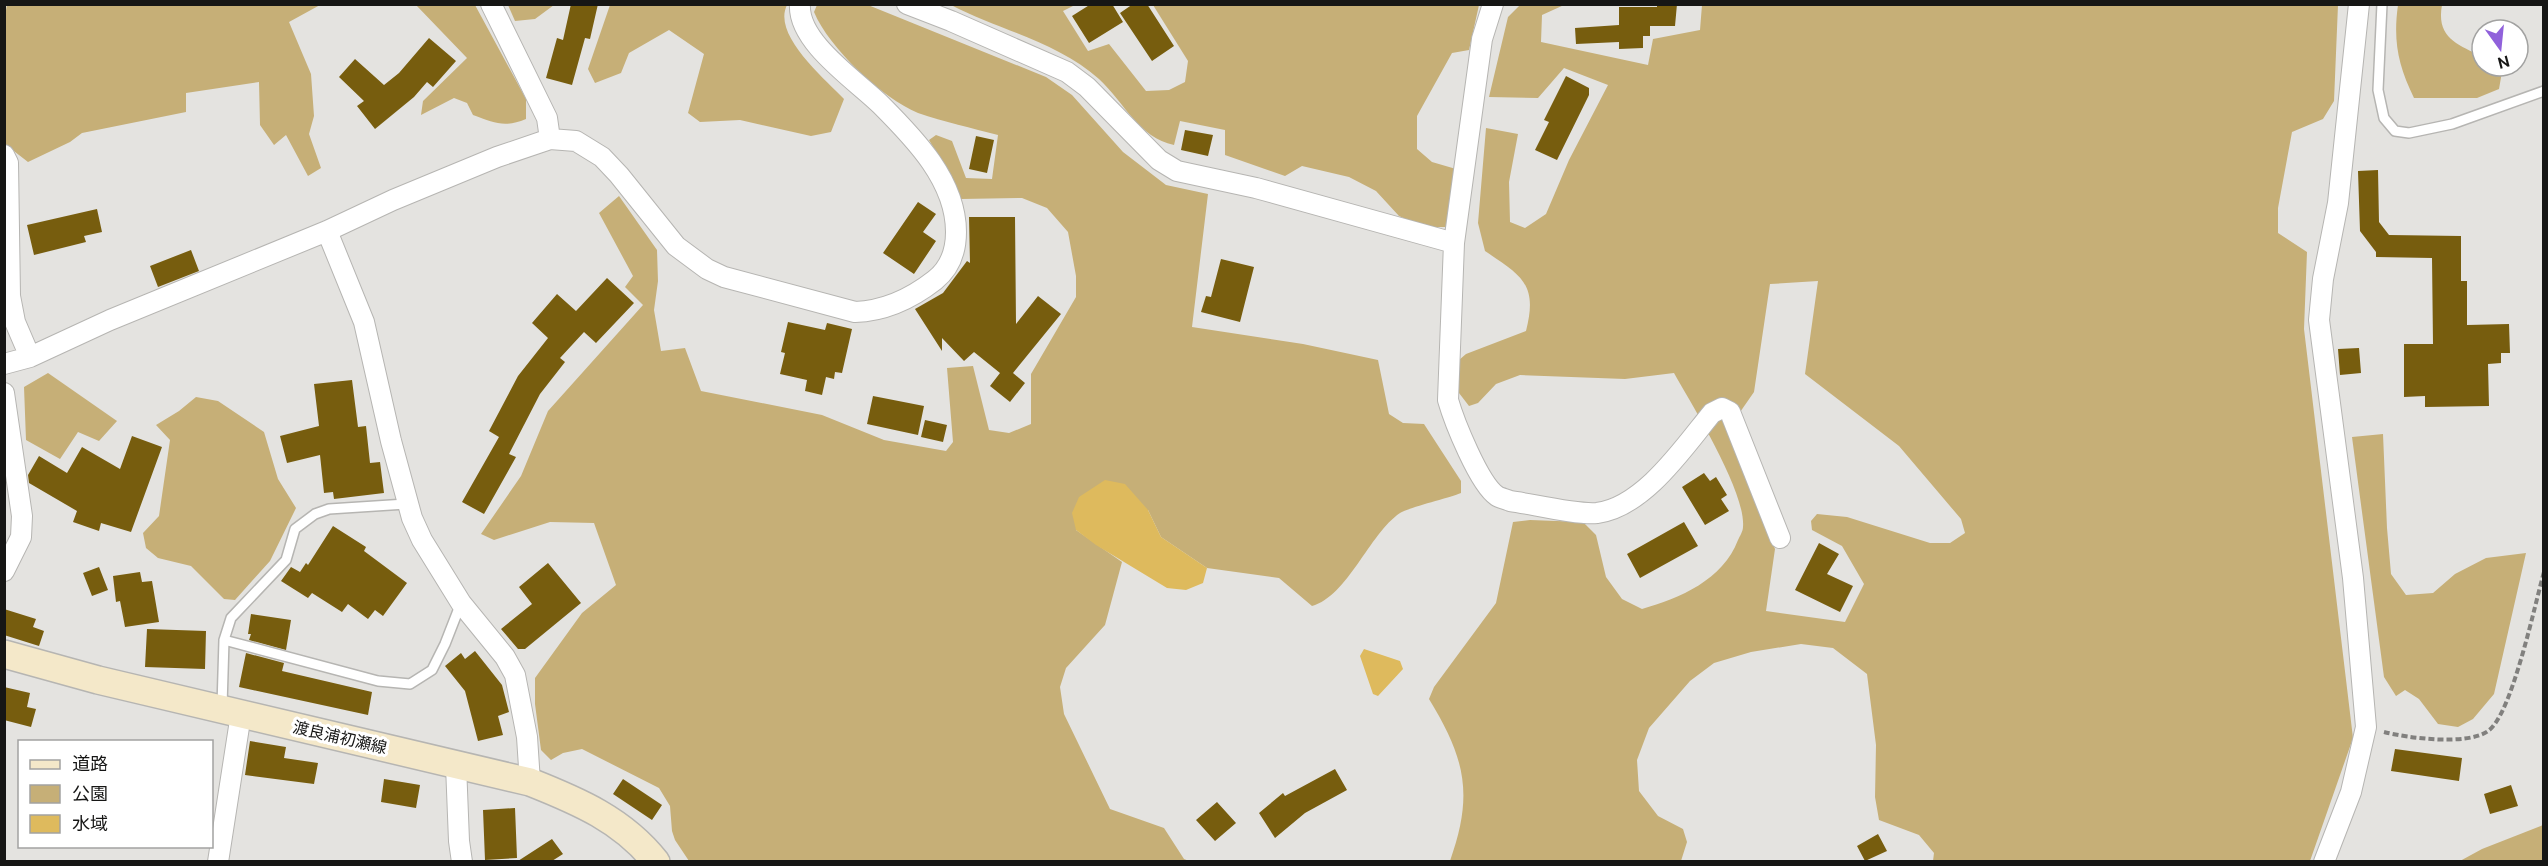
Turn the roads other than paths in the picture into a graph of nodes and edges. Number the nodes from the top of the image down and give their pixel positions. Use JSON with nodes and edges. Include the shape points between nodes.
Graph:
{"nodes":[{"id":1,"x":491,"y":4,"type":"edge"},
{"id":2,"x":800,"y":4,"type":"edge"},
{"id":3,"x":907,"y":4,"type":"edge"},
{"id":4,"x":1493,"y":4,"type":"edge"},
{"id":5,"x":2359,"y":4,"type":"edge"},
{"id":6,"x":2382,"y":4,"type":"edge"},
{"id":7,"x":2544,"y":91,"type":"edge"},
{"id":8,"x":550,"y":140,"type":"junction"},
{"id":9,"x":4,"y":155,"type":"edge"},
{"id":10,"x":327,"y":231,"type":"junction"},
{"id":11,"x":1454,"y":243,"type":"junction"},
{"id":12,"x":30,"y":357,"type":"junction"},
{"id":13,"x":4,"y":364,"type":"edge"},
{"id":14,"x":4,"y":393,"type":"edge"},
{"id":15,"x":406,"y":504,"type":"junction"},
{"id":16,"x":1780,"y":538,"type":"dead end"},
{"id":17,"x":4,"y":571,"type":"edge"},
{"id":18,"x":461,"y":603,"type":"junction"},
{"id":19,"x":224,"y":640,"type":"junction"},
{"id":20,"x":4,"y":654,"type":"edge"},
{"id":21,"x":231,"y":712,"type":"junction"},
{"id":22,"x":456,"y":765,"type":"junction"},
{"id":23,"x":530,"y":782,"type":"junction"},
{"id":24,"x":218,"y":861,"type":"edge"},
{"id":25,"x":462,"y":861,"type":"edge"},
{"id":26,"x":656,"y":861,"type":"edge"},
{"id":27,"x":2324,"y":861,"type":"edge"}],
"edges":[{"from":1,"to":8,"type":"street","via":[[547,118]]},
{"from":2,"to":8,"type":"street","via":[[807,31],[821,50],[881,105],[940,175],[948,192],[956,223],[954,255],[943,274],[921,290],[890,305],[855,312],[716,273],[676,246],[602,157],[576,141]]},
{"from":3,"to":11,"type":"street","via":[[1067,72],[1087,87],[1158,160],[1177,171],[1256,188]]},
{"from":4,"to":11,"type":"street","via":[[1482,39]]},
{"from":5,"to":27,"type":"street","via":[[2338,203],[2319,320],[2353,578],[2366,727],[2351,792]]},
{"from":6,"to":7,"type":"lane","via":[[2378,90],[2384,118],[2395,130],[2409,133],[2452,124]]},
{"from":8,"to":10,"type":"street","via":[[497,157]]},
{"from":9,"to":12,"type":"street","via":[[8,163],[10,296],[15,322]]},
{"from":10,"to":12,"type":"street"},
{"from":10,"to":15,"type":"street","via":[[364,322]]},
{"from":11,"to":16,"type":"street","via":[[1448,399],[1471,455],[1497,496],[1596,513],[1614,508],[1640,494],[1712,413],[1722,408],[1730,412]]},
{"from":12,"to":13,"type":"street"},
{"from":14,"to":17,"type":"street","via":[[22,516],[21,537]]},
{"from":15,"to":18,"type":"street","via":[[422,540]]},
{"from":15,"to":19,"type":"lane","via":[[329,509],[315,514],[296,529],[286,560],[231,618]]},
{"from":18,"to":19,"type":"lane","via":[[432,670],[410,684],[378,681]]},
{"from":18,"to":23,"type":"street","via":[[506,657],[515,675],[527,737]]},
{"from":19,"to":21,"type":"lane"},
{"from":20,"to":21,"type":"main road","name":"渡良浦初瀬線"},
{"from":21,"to":22,"type":"main road","name":"渡良浦初瀬線"},
{"from":21,"to":24,"type":"street"},
{"from":22,"to":23,"type":"main road","name":"渡良浦初瀬線"},
{"from":22,"to":25,"type":"street"},
{"from":23,"to":26,"type":"main road","name":"渡良浦初瀬線","via":[[611,819]]}]}
